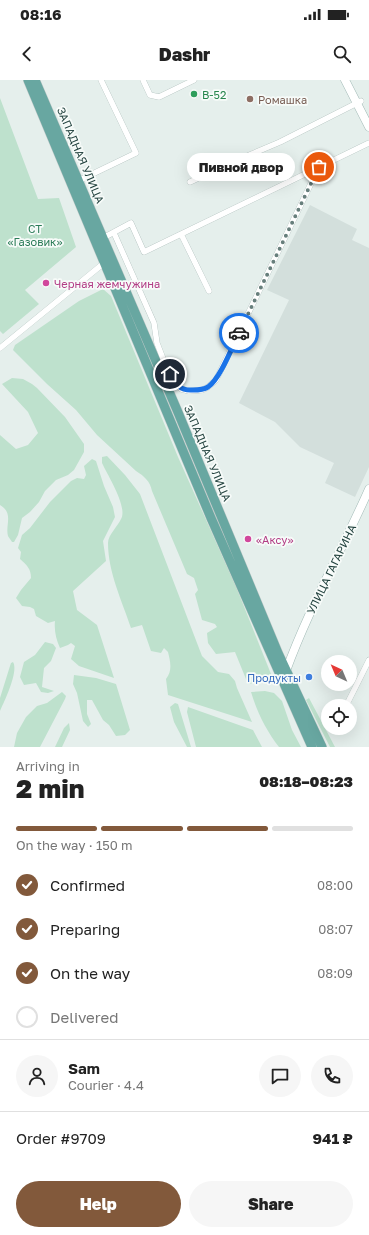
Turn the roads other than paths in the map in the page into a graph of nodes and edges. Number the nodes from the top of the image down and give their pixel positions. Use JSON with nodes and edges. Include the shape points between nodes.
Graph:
{"nodes":[{"id":1,"x":28,"y":80,"type":"edge"},
{"id":2,"x":35,"y":80,"type":"edge"},
{"id":3,"x":101,"y":80,"type":"edge"},
{"id":4,"x":143,"y":80,"type":"edge"},
{"id":5,"x":194,"y":80,"type":"edge"},
{"id":6,"x":345,"y":80,"type":"edge"},
{"id":7,"x":350,"y":80,"type":"edge"},
{"id":8,"x":359,"y":102,"type":"junction"},
{"id":9,"x":369,"y":117,"type":"edge"},
{"id":10,"x":369,"y":127,"type":"edge"},
{"id":11,"x":369,"y":143,"type":"edge"},
{"id":12,"x":319,"y":167,"type":"junction"},
{"id":13,"x":78,"y":181,"type":"junction"},
{"id":14,"x":190,"y":182,"type":"dead end"},
{"id":15,"x":114,"y":233,"type":"junction"},
{"id":16,"x":181,"y":234,"type":"junction"},
{"id":17,"x":103,"y":238,"type":"junction"},
{"id":18,"x":104,"y":263,"type":"junction"},
{"id":19,"x":209,"y":291,"type":"dead end"},
{"id":20,"x":0,"y":348,"type":"edge"},
{"id":21,"x":369,"y":489,"type":"edge"},
{"id":22,"x":294,"y":649,"type":"junction"},
{"id":23,"x":278,"y":653,"type":"junction"},
{"id":24,"x":369,"y":660,"type":"edge"},
{"id":25,"x":286,"y":671,"type":"junction"},
{"id":26,"x":350,"y":699,"type":"edge"},
{"id":27,"x":312,"y":747,"type":"edge"},
{"id":28,"x":322,"y":747,"type":"edge"}],
"edges":[{"from":1,"to":18,"type":"main road","name":"ЗАПАДНАЯ УЛИЦА"},
{"from":2,"to":13,"type":"main road","name":"ЗАПАДНАЯ УЛИЦА"},
{"from":3,"to":13,"type":"street","via":[[136,153]]},
{"from":4,"to":5,"type":"street","via":[[150,94],[159,96]]},
{"from":6,"to":8,"type":"street"},
{"from":7,"to":8,"type":"street"},
{"from":8,"to":9,"type":"street"},
{"from":8,"to":10,"type":"street"},
{"from":8,"to":14,"type":"street","via":[[280,142]]},
{"from":11,"to":12,"type":"street"},
{"from":12,"to":15,"type":"street","via":[[216,380],[202,390],[189,391],[175,384],[157,343],[154,323]]},
{"from":12,"to":16,"type":"street"},
{"from":13,"to":17,"type":"main road","name":"ЗАПАДНАЯ УЛИЦА"},
{"from":15,"to":16,"type":"street","via":[[130,223],[144,252]]},
{"from":15,"to":17,"type":"street"},
{"from":16,"to":19,"type":"street"},
{"from":17,"to":23,"type":"main road","name":"ЗАПАДНАЯ УЛИЦА"},
{"from":18,"to":20,"type":"street"},
{"from":18,"to":27,"type":"main road","name":"ЗАПАДНАЯ УЛИЦА","via":[[211,518]]},
{"from":21,"to":22,"type":"street","name":"УЛИЦА ГАГАРИНА"},
{"from":22,"to":23,"type":"street"},
{"from":22,"to":25,"type":"street","name":"УЛИЦА ГАГАРИНА"},
{"from":23,"to":25,"type":"main road","name":"ЗАПАДНАЯ УЛИЦА"},
{"from":24,"to":26,"type":"street"},
{"from":25,"to":28,"type":"main road","name":"ЗАПАДНАЯ УЛИЦА"}]}
